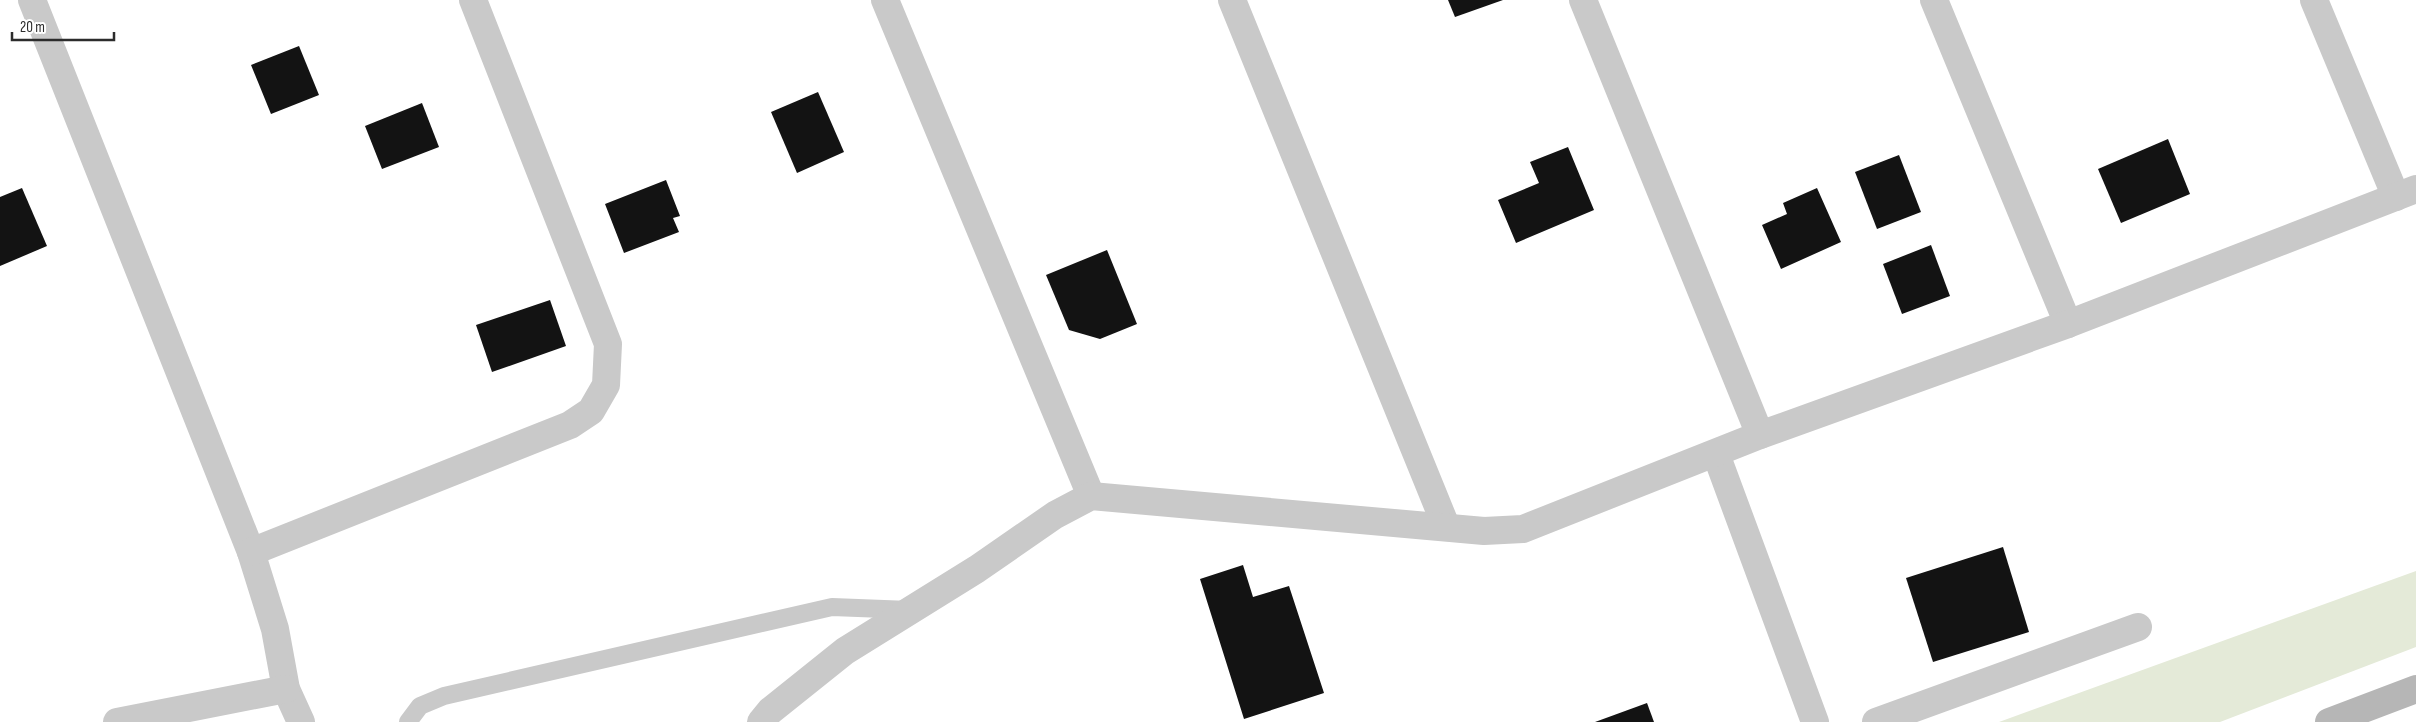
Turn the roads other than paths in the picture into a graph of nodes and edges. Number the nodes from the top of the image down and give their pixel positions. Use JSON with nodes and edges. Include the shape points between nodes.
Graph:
{"nodes":[{"id":1,"x":32,"y":0,"type":"edge"},
{"id":2,"x":473,"y":0,"type":"edge"},
{"id":3,"x":885,"y":0,"type":"edge"},
{"id":4,"x":1232,"y":0,"type":"edge"},
{"id":5,"x":1583,"y":0,"type":"edge"},
{"id":6,"x":1934,"y":0,"type":"edge"},
{"id":7,"x":2314,"y":0,"type":"edge"},
{"id":8,"x":2406,"y":193,"type":"edge"},
{"id":9,"x":2068,"y":324,"type":"junction"},
{"id":10,"x":1760,"y":435,"type":"junction"},
{"id":11,"x":1716,"y":454,"type":"junction"},
{"id":12,"x":1091,"y":496,"type":"junction"},
{"id":13,"x":1446,"y":526,"type":"junction"},
{"id":14,"x":252,"y":552,"type":"junction"},
{"id":15,"x":911,"y":610,"type":"junction"},
{"id":16,"x":2138,"y":627,"type":"dead end"},
{"id":17,"x":286,"y":689,"type":"junction"},
{"id":18,"x":2416,"y":689,"type":"edge"},
{"id":19,"x":117,"y":722,"type":"edge"},
{"id":20,"x":301,"y":722,"type":"edge"},
{"id":21,"x":408,"y":722,"type":"edge"},
{"id":22,"x":761,"y":722,"type":"edge"},
{"id":23,"x":1815,"y":722,"type":"edge"},
{"id":24,"x":1876,"y":722,"type":"edge"},
{"id":25,"x":2329,"y":722,"type":"edge"}],
"edges":[{"from":1,"to":14,"type":"street"},
{"from":2,"to":14,"type":"street","via":[[608,344],[606,385],[591,412],[570,425]]},
{"from":3,"to":12,"type":"street"},
{"from":4,"to":13,"type":"street"},
{"from":5,"to":10,"type":"street"},
{"from":6,"to":9,"type":"street"},
{"from":7,"to":8,"type":"street"},
{"from":8,"to":9,"type":"street"},
{"from":9,"to":10,"type":"street"},
{"from":10,"to":11,"type":"street"},
{"from":11,"to":13,"type":"street","via":[[1523,529],[1484,531]]},
{"from":11,"to":23,"type":"street"},
{"from":12,"to":13,"type":"street"},
{"from":12,"to":15,"type":"street","via":[[1055,515]]},
{"from":14,"to":17,"type":"street","via":[[275,629]]},
{"from":15,"to":21,"type":"lane","via":[[832,607],[444,696],[420,706]]},
{"from":15,"to":22,"type":"street","via":[[845,651],[770,711]]},
{"from":16,"to":24,"type":"street"},
{"from":17,"to":19,"type":"street"},
{"from":17,"to":20,"type":"street"},
{"from":18,"to":25,"type":"main road"}]}
